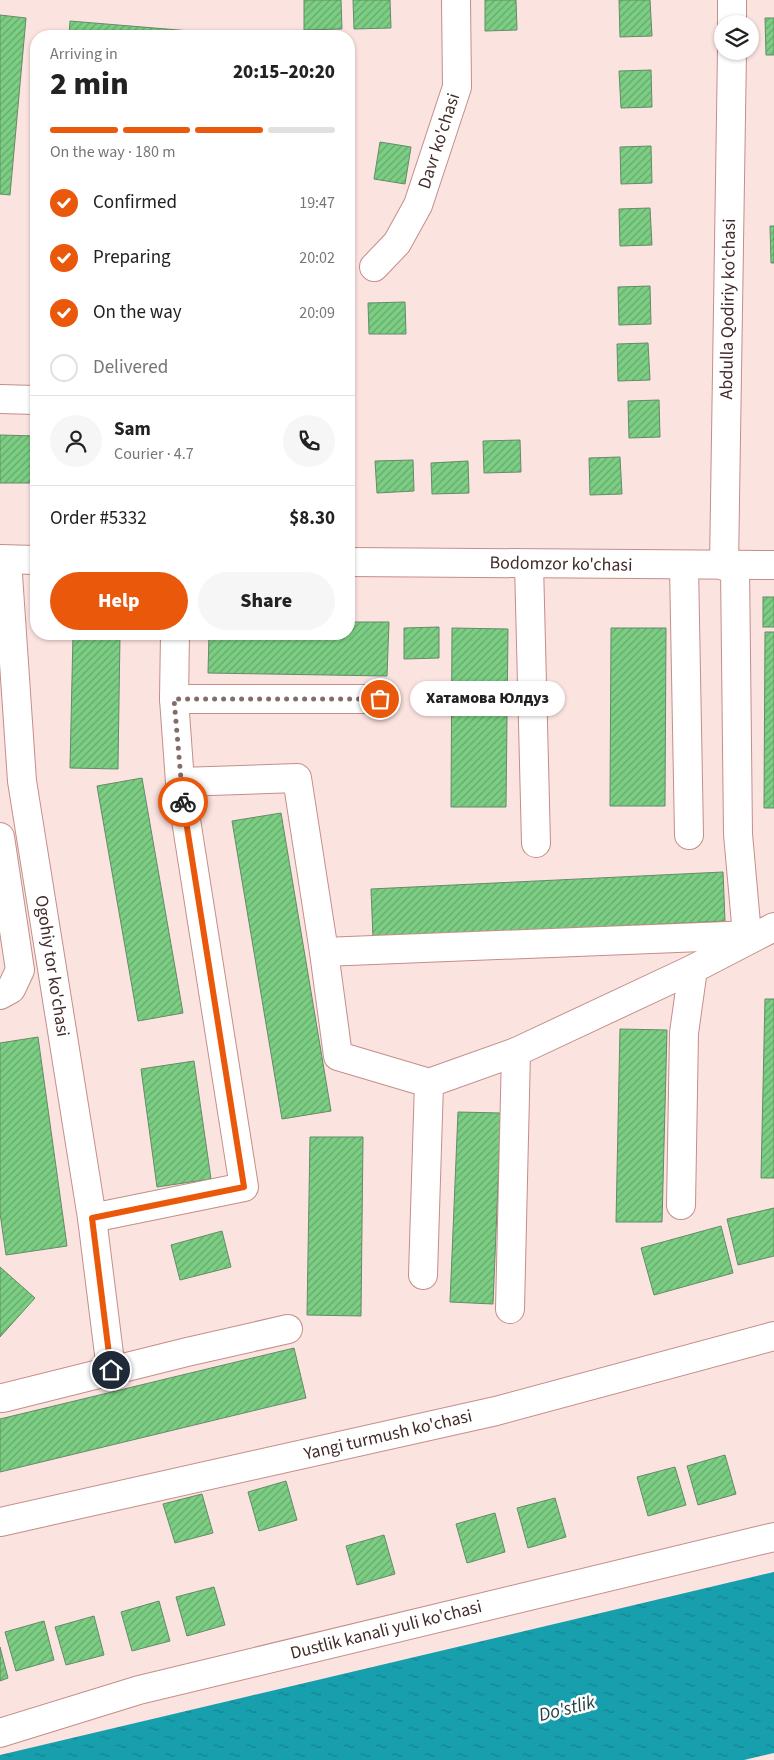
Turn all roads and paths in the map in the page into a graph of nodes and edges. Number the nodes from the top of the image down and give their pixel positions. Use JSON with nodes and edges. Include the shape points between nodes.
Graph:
{"nodes":[{"id":1,"x":456,"y":0,"type":"edge"},
{"id":2,"x":732,"y":0,"type":"edge"},
{"id":3,"x":732,"y":15,"type":"edge"},
{"id":4,"x":732,"y":60,"type":"edge"},
{"id":5,"x":374,"y":267,"type":"dead end"},
{"id":6,"x":0,"y":399,"type":"edge"},
{"id":7,"x":30,"y":400,"type":"edge"},
{"id":8,"x":4,"y":560,"type":"edge"},
{"id":9,"x":30,"y":560,"type":"edge"},
{"id":10,"x":355,"y":562,"type":"edge"},
{"id":11,"x":529,"y":564,"type":"junction"},
{"id":12,"x":684,"y":566,"type":"junction"},
{"id":13,"x":729,"y":566,"type":"junction"},
{"id":14,"x":774,"y":566,"type":"edge"},
{"id":15,"x":175,"y":640,"type":"edge"},
{"id":16,"x":7,"y":676,"type":"edge"},
{"id":17,"x":174,"y":699,"type":"junction"},
{"id":18,"x":380,"y":699,"type":"dead end"},
{"id":19,"x":180,"y":782,"type":"junction"},
{"id":20,"x":689,"y":835,"type":"dead end"},
{"id":21,"x":0,"y":837,"type":"edge"},
{"id":22,"x":536,"y":842,"type":"dead end"},
{"id":23,"x":761,"y":932,"type":"edge"},
{"id":24,"x":324,"y":952,"type":"junction"},
{"id":25,"x":693,"y":969,"type":"junction"},
{"id":26,"x":0,"y":995,"type":"edge"},
{"id":27,"x":516,"y":1052,"type":"junction"},
{"id":28,"x":428,"y":1083,"type":"junction"},
{"id":29,"x":681,"y":1205,"type":"dead end"},
{"id":30,"x":92,"y":1218,"type":"junction"},
{"id":31,"x":423,"y":1275,"type":"dead end"},
{"id":32,"x":510,"y":1309,"type":"dead end"},
{"id":33,"x":288,"y":1329,"type":"dead end"},
{"id":34,"x":774,"y":1336,"type":"edge"},
{"id":35,"x":111,"y":1370,"type":"junction"},
{"id":36,"x":3,"y":1398,"type":"dead end"},
{"id":37,"x":0,"y":1522,"type":"edge"},
{"id":38,"x":774,"y":1537,"type":"edge"},
{"id":39,"x":0,"y":1733,"type":"edge"}],
"edges":[{"from":1,"to":5,"type":"street","name":"Davr ko'chasi","via":[[457,88],[418,205],[397,244]]},
{"from":2,"to":3,"type":"street"},
{"from":4,"to":13,"type":"street","name":"Abdulla Qodiriy ko'chasi"},
{"from":6,"to":7,"type":"street"},
{"from":8,"to":9,"type":"street"},
{"from":8,"to":16,"type":"street","name":"Ogohiy tor ko'chasi"},
{"from":10,"to":11,"type":"street","name":"Bodomzor ko'chasi"},
{"from":11,"to":12,"type":"street","name":"Bodomzor ko'chasi"},
{"from":11,"to":22,"type":"street"},
{"from":12,"to":13,"type":"street","name":"Bodomzor ko'chasi"},
{"from":12,"to":20,"type":"street"},
{"from":13,"to":14,"type":"street","name":"Bodomzor ko'chasi"},
{"from":13,"to":23,"type":"street","name":"Abdulla Qodiriy ko'chasi","via":[[738,834]]},
{"from":15,"to":17,"type":"street"},
{"from":16,"to":30,"type":"street","name":"Ogohiy tor ko'chasi"},
{"from":17,"to":18,"type":"street"},
{"from":17,"to":19,"type":"street"},
{"from":19,"to":24,"type":"street","via":[[297,778]]},
{"from":19,"to":30,"type":"street","via":[[244,1187]]},
{"from":21,"to":26,"type":"street","via":[[20,970],[11,989]]},
{"from":23,"to":24,"type":"street"},
{"from":23,"to":25,"type":"street"},
{"from":24,"to":28,"type":"street","via":[[338,1056]]},
{"from":25,"to":27,"type":"street"},
{"from":25,"to":29,"type":"street","via":[[684,1033]]},
{"from":27,"to":28,"type":"street"},
{"from":27,"to":32,"type":"street"},
{"from":28,"to":31,"type":"street"},
{"from":30,"to":35,"type":"street","name":"Ogohiy tor ko'chasi"},
{"from":33,"to":35,"type":"street"},
{"from":34,"to":37,"type":"street","name":"Yangi turmush ko'chasi","via":[[496,1411]]},
{"from":35,"to":36,"type":"street"},
{"from":38,"to":39,"type":"street","name":"Dustlik kanali yuli ko'chasi","via":[[139,1690]]}]}
